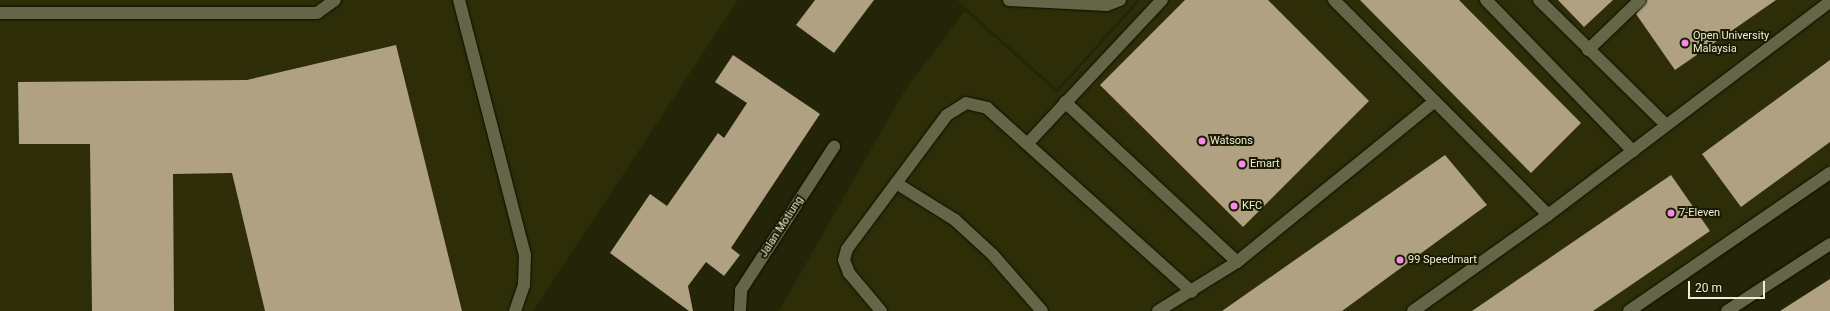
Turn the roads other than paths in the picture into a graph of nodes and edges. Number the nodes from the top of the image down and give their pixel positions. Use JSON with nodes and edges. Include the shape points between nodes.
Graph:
{"nodes":[{"id":1,"x":335,"y":0,"type":"edge"},
{"id":2,"x":459,"y":0,"type":"edge"},
{"id":3,"x":1009,"y":0,"type":"edge"},
{"id":4,"x":1120,"y":0,"type":"edge"},
{"id":5,"x":1162,"y":0,"type":"edge"},
{"id":6,"x":1334,"y":0,"type":"edge"},
{"id":7,"x":1486,"y":0,"type":"edge"},
{"id":8,"x":1539,"y":0,"type":"edge"},
{"id":9,"x":1640,"y":0,"type":"edge"},
{"id":10,"x":1830,"y":2,"type":"edge"},
{"id":11,"x":0,"y":13,"type":"edge"},
{"id":12,"x":1588,"y":50,"type":"junction"},
{"id":13,"x":1435,"y":101,"type":"junction"},
{"id":14,"x":1065,"y":102,"type":"junction"},
{"id":15,"x":1666,"y":125,"type":"junction"},
{"id":16,"x":1028,"y":144,"type":"junction"},
{"id":17,"x":834,"y":147,"type":"dead end"},
{"id":18,"x":1632,"y":151,"type":"junction"},
{"id":19,"x":1830,"y":173,"type":"edge"},
{"id":20,"x":896,"y":183,"type":"junction"},
{"id":21,"x":1548,"y":215,"type":"junction"},
{"id":22,"x":1830,"y":244,"type":"edge"},
{"id":23,"x":1237,"y":262,"type":"junction"},
{"id":24,"x":1192,"y":292,"type":"junction"},
{"id":25,"x":515,"y":311,"type":"edge"},
{"id":26,"x":740,"y":311,"type":"edge"},
{"id":27,"x":881,"y":311,"type":"edge"},
{"id":28,"x":1042,"y":311,"type":"edge"},
{"id":29,"x":1158,"y":311,"type":"edge"},
{"id":30,"x":1412,"y":311,"type":"edge"},
{"id":31,"x":1629,"y":311,"type":"edge"},
{"id":32,"x":1727,"y":311,"type":"edge"}],
"edges":[{"from":1,"to":11,"type":"street","via":[[317,13]]},
{"from":2,"to":25,"type":"street","via":[[525,255],[524,285]]},
{"from":3,"to":4,"type":"street","via":[[1107,5]]},
{"from":5,"to":14,"type":"street"},
{"from":6,"to":13,"type":"street"},
{"from":7,"to":18,"type":"street"},
{"from":8,"to":12,"type":"street"},
{"from":9,"to":12,"type":"street"},
{"from":10,"to":15,"type":"street"},
{"from":12,"to":15,"type":"street"},
{"from":13,"to":21,"type":"street"},
{"from":13,"to":23,"type":"street"},
{"from":14,"to":16,"type":"street"},
{"from":14,"to":23,"type":"street"},
{"from":15,"to":18,"type":"street"},
{"from":16,"to":20,"type":"street","via":[[987,108],[966,103],[947,115]]},
{"from":16,"to":24,"type":"street"},
{"from":17,"to":26,"type":"street","name":"Jalan Motiung","via":[[741,290]]},
{"from":18,"to":21,"type":"street"},
{"from":19,"to":31,"type":"street"},
{"from":20,"to":27,"type":"street","via":[[847,249],[844,260],[849,273]]},
{"from":20,"to":28,"type":"street","via":[[955,220],[993,255]]},
{"from":21,"to":30,"type":"street"},
{"from":22,"to":32,"type":"street"},
{"from":23,"to":24,"type":"street"},
{"from":24,"to":29,"type":"street"}]}
